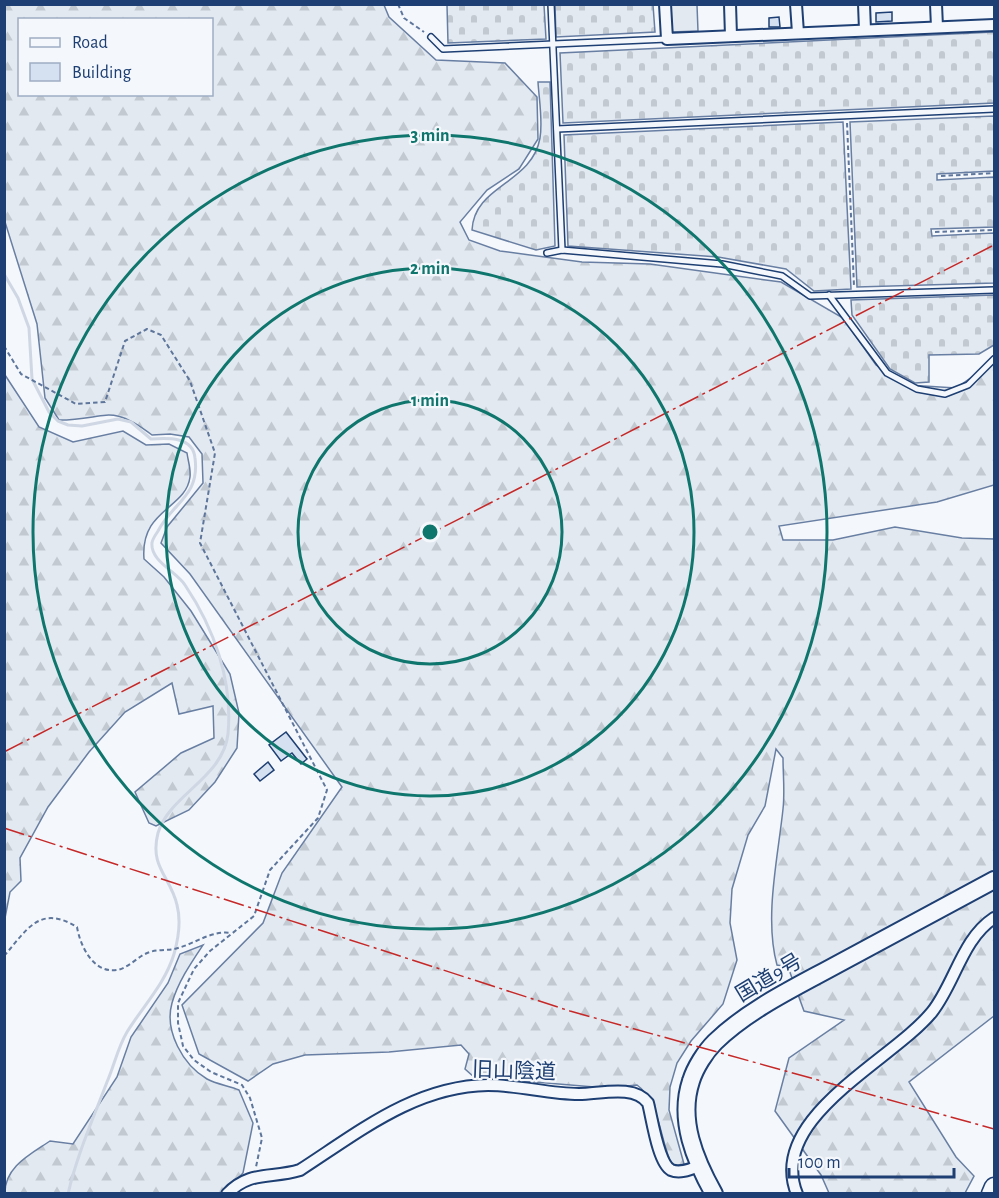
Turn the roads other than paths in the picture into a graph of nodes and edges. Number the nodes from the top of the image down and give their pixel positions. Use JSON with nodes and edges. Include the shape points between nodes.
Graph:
{"nodes":[{"id":1,"x":550,"y":4,"type":"edge"},
{"id":2,"x":665,"y":4,"type":"edge"},
{"id":3,"x":730,"y":4,"type":"edge"},
{"id":4,"x":796,"y":4,"type":"edge"},
{"id":5,"x":864,"y":4,"type":"edge"},
{"id":6,"x":936,"y":4,"type":"edge"},
{"id":7,"x":994,"y":25,"type":"edge"},
{"id":8,"x":937,"y":27,"type":"junction"},
{"id":9,"x":865,"y":30,"type":"junction"},
{"id":10,"x":798,"y":33,"type":"junction"},
{"id":11,"x":731,"y":36,"type":"junction"},
{"id":12,"x":431,"y":37,"type":"road end"},
{"id":13,"x":667,"y":39,"type":"junction"},
{"id":14,"x":552,"y":44,"type":"junction"},
{"id":15,"x":994,"y":109,"type":"edge"},
{"id":16,"x":557,"y":129,"type":"junction"},
{"id":17,"x":562,"y":250,"type":"junction"},
{"id":18,"x":548,"y":253,"type":"dead end"},
{"id":19,"x":994,"y":290,"type":"edge"},
{"id":20,"x":829,"y":295,"type":"junction"},
{"id":21,"x":994,"y":359,"type":"edge"},
{"id":22,"x":994,"y":880,"type":"edge"},
{"id":23,"x":994,"y":918,"type":"edge"},
{"id":24,"x":699,"y":1166,"type":"junction"},
{"id":25,"x":994,"y":1187,"type":"edge"},
{"id":26,"x":227,"y":1194,"type":"edge"},
{"id":27,"x":714,"y":1194,"type":"edge"},
{"id":28,"x":796,"y":1194,"type":"edge"},
{"id":29,"x":991,"y":1194,"type":"edge"}],
"edges":[{"from":1,"to":14,"type":"lane"},
{"from":2,"to":13,"type":"street"},
{"from":3,"to":11,"type":"street"},
{"from":4,"to":10,"type":"street"},
{"from":5,"to":9,"type":"street"},
{"from":6,"to":8,"type":"street"},
{"from":7,"to":8,"type":"street"},
{"from":8,"to":9,"type":"street"},
{"from":9,"to":10,"type":"street"},
{"from":10,"to":11,"type":"street"},
{"from":11,"to":13,"type":"street"},
{"from":12,"to":14,"type":"lane","via":[[443,49]]},
{"from":13,"to":14,"type":"lane"},
{"from":14,"to":16,"type":"lane"},
{"from":15,"to":16,"type":"lane"},
{"from":16,"to":17,"type":"lane"},
{"from":17,"to":18,"type":"lane"},
{"from":17,"to":20,"type":"lane","via":[[722,264],[783,276],[810,296]]},
{"from":19,"to":20,"type":"lane"},
{"from":20,"to":21,"type":"lane","via":[[887,374],[917,389],[945,394],[968,385]]},
{"from":22,"to":24,"type":"highway","name":"国道9号","via":[[799,985],[712,1044],[691,1080],[687,1100],[691,1142]]},
{"from":23,"to":28,"type":"street","via":[[975,936],[939,1003],[920,1026],[845,1086],[808,1125],[791,1159]]},
{"from":24,"to":26,"type":"street","name":"旧山陰道","via":[[681,1172],[664,1164],[648,1103],[642,1095],[631,1091],[574,1094],[486,1085],[420,1097],[300,1170],[282,1176],[256,1176],[238,1182]]},
{"from":24,"to":27,"type":"highway","name":"国道9号"},
{"from":25,"to":29,"type":"highway"}]}
